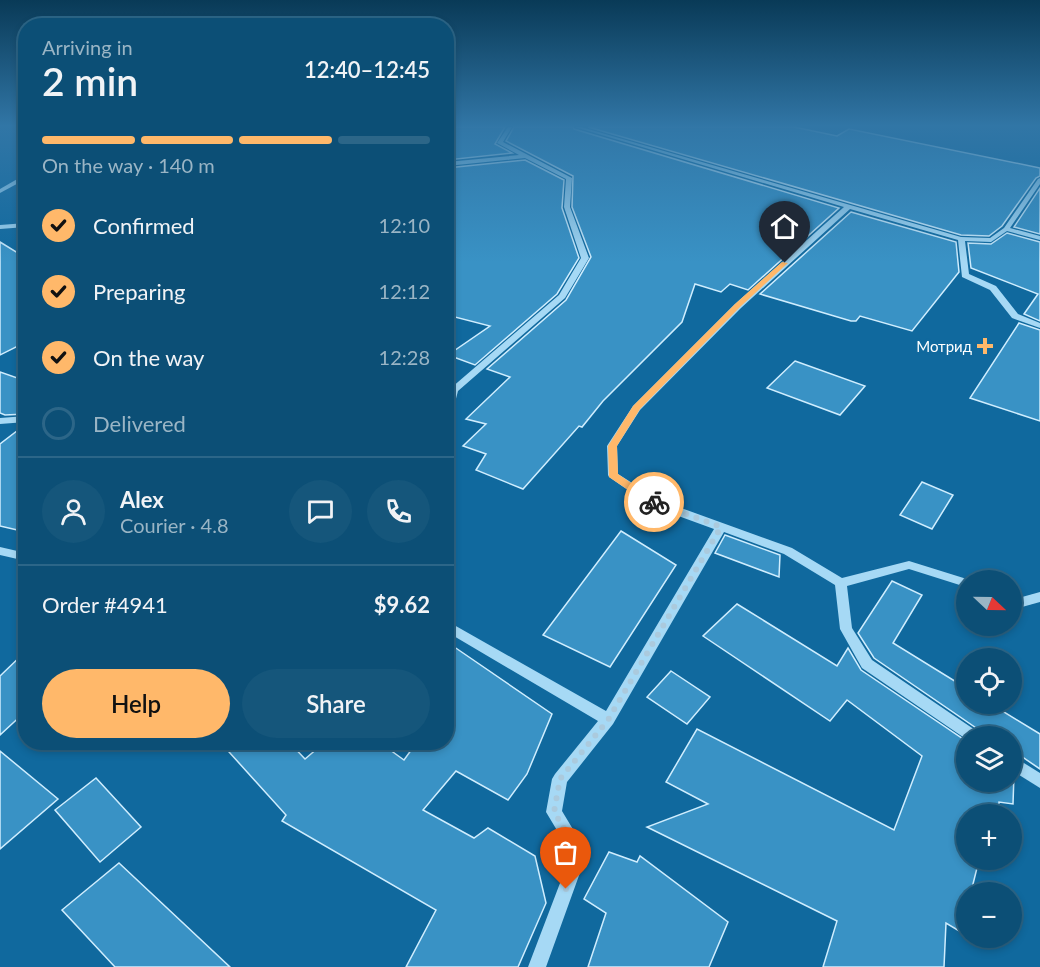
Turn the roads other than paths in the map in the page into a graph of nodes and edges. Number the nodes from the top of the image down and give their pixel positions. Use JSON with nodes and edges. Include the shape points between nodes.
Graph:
{"nodes":[{"id":1,"x":557,"y":172,"type":"edge"},
{"id":2,"x":730,"y":172,"type":"edge"},
{"id":3,"x":1040,"y":180,"type":"edge"},
{"id":4,"x":18,"y":181,"type":"edge"},
{"id":5,"x":0,"y":191,"type":"edge"},
{"id":6,"x":848,"y":207,"type":"junction"},
{"id":7,"x":18,"y":226,"type":"edge"},
{"id":8,"x":0,"y":227,"type":"edge"},
{"id":9,"x":1006,"y":229,"type":"junction"},
{"id":10,"x":1040,"y":238,"type":"edge"},
{"id":11,"x":961,"y":239,"type":"junction"},
{"id":12,"x":1040,"y":326,"type":"edge"},
{"id":13,"x":454,"y":390,"type":"edge"},
{"id":14,"x":18,"y":420,"type":"edge"},
{"id":15,"x":0,"y":421,"type":"edge"},
{"id":16,"x":721,"y":527,"type":"junction"},
{"id":17,"x":0,"y":551,"type":"edge"},
{"id":18,"x":18,"y":555,"type":"edge"},
{"id":19,"x":956,"y":580,"type":"edge"},
{"id":20,"x":841,"y":584,"type":"junction"},
{"id":21,"x":1040,"y":597,"type":"edge"},
{"id":22,"x":1022,"y":602,"type":"edge"},
{"id":23,"x":454,"y":630,"type":"edge"},
{"id":24,"x":608,"y":720,"type":"junction"},
{"id":25,"x":958,"y":726,"type":"edge"},
{"id":26,"x":1022,"y":769,"type":"edge"},
{"id":27,"x":1040,"y":781,"type":"edge"},
{"id":28,"x":537,"y":967,"type":"edge"}],
"edges":[{"from":1,"to":13,"type":"street","via":[[569,178],[567,207],[585,258],[562,296]]},
{"from":2,"to":6,"type":"street"},
{"from":3,"to":9,"type":"street"},
{"from":4,"to":5,"type":"street"},
{"from":6,"to":11,"type":"street"},
{"from":6,"to":16,"type":"street","via":[[738,306],[636,408],[612,446],[613,475],[655,503]]},
{"from":7,"to":8,"type":"street"},
{"from":9,"to":10,"type":"street"},
{"from":9,"to":11,"type":"street","via":[[991,240]]},
{"from":11,"to":12,"type":"street","via":[[965,275],[993,288],[1015,316]]},
{"from":14,"to":15,"type":"street"},
{"from":16,"to":20,"type":"street","via":[[788,551]]},
{"from":16,"to":24,"type":"street"},
{"from":17,"to":18,"type":"street"},
{"from":19,"to":20,"type":"street","via":[[909,565]]},
{"from":20,"to":25,"type":"street","via":[[846,629],[867,664]]},
{"from":21,"to":22,"type":"street"},
{"from":23,"to":24,"type":"street"},
{"from":24,"to":28,"type":"street","via":[[560,779],[554,812],[575,846],[573,870]]},
{"from":26,"to":27,"type":"street"}]}
